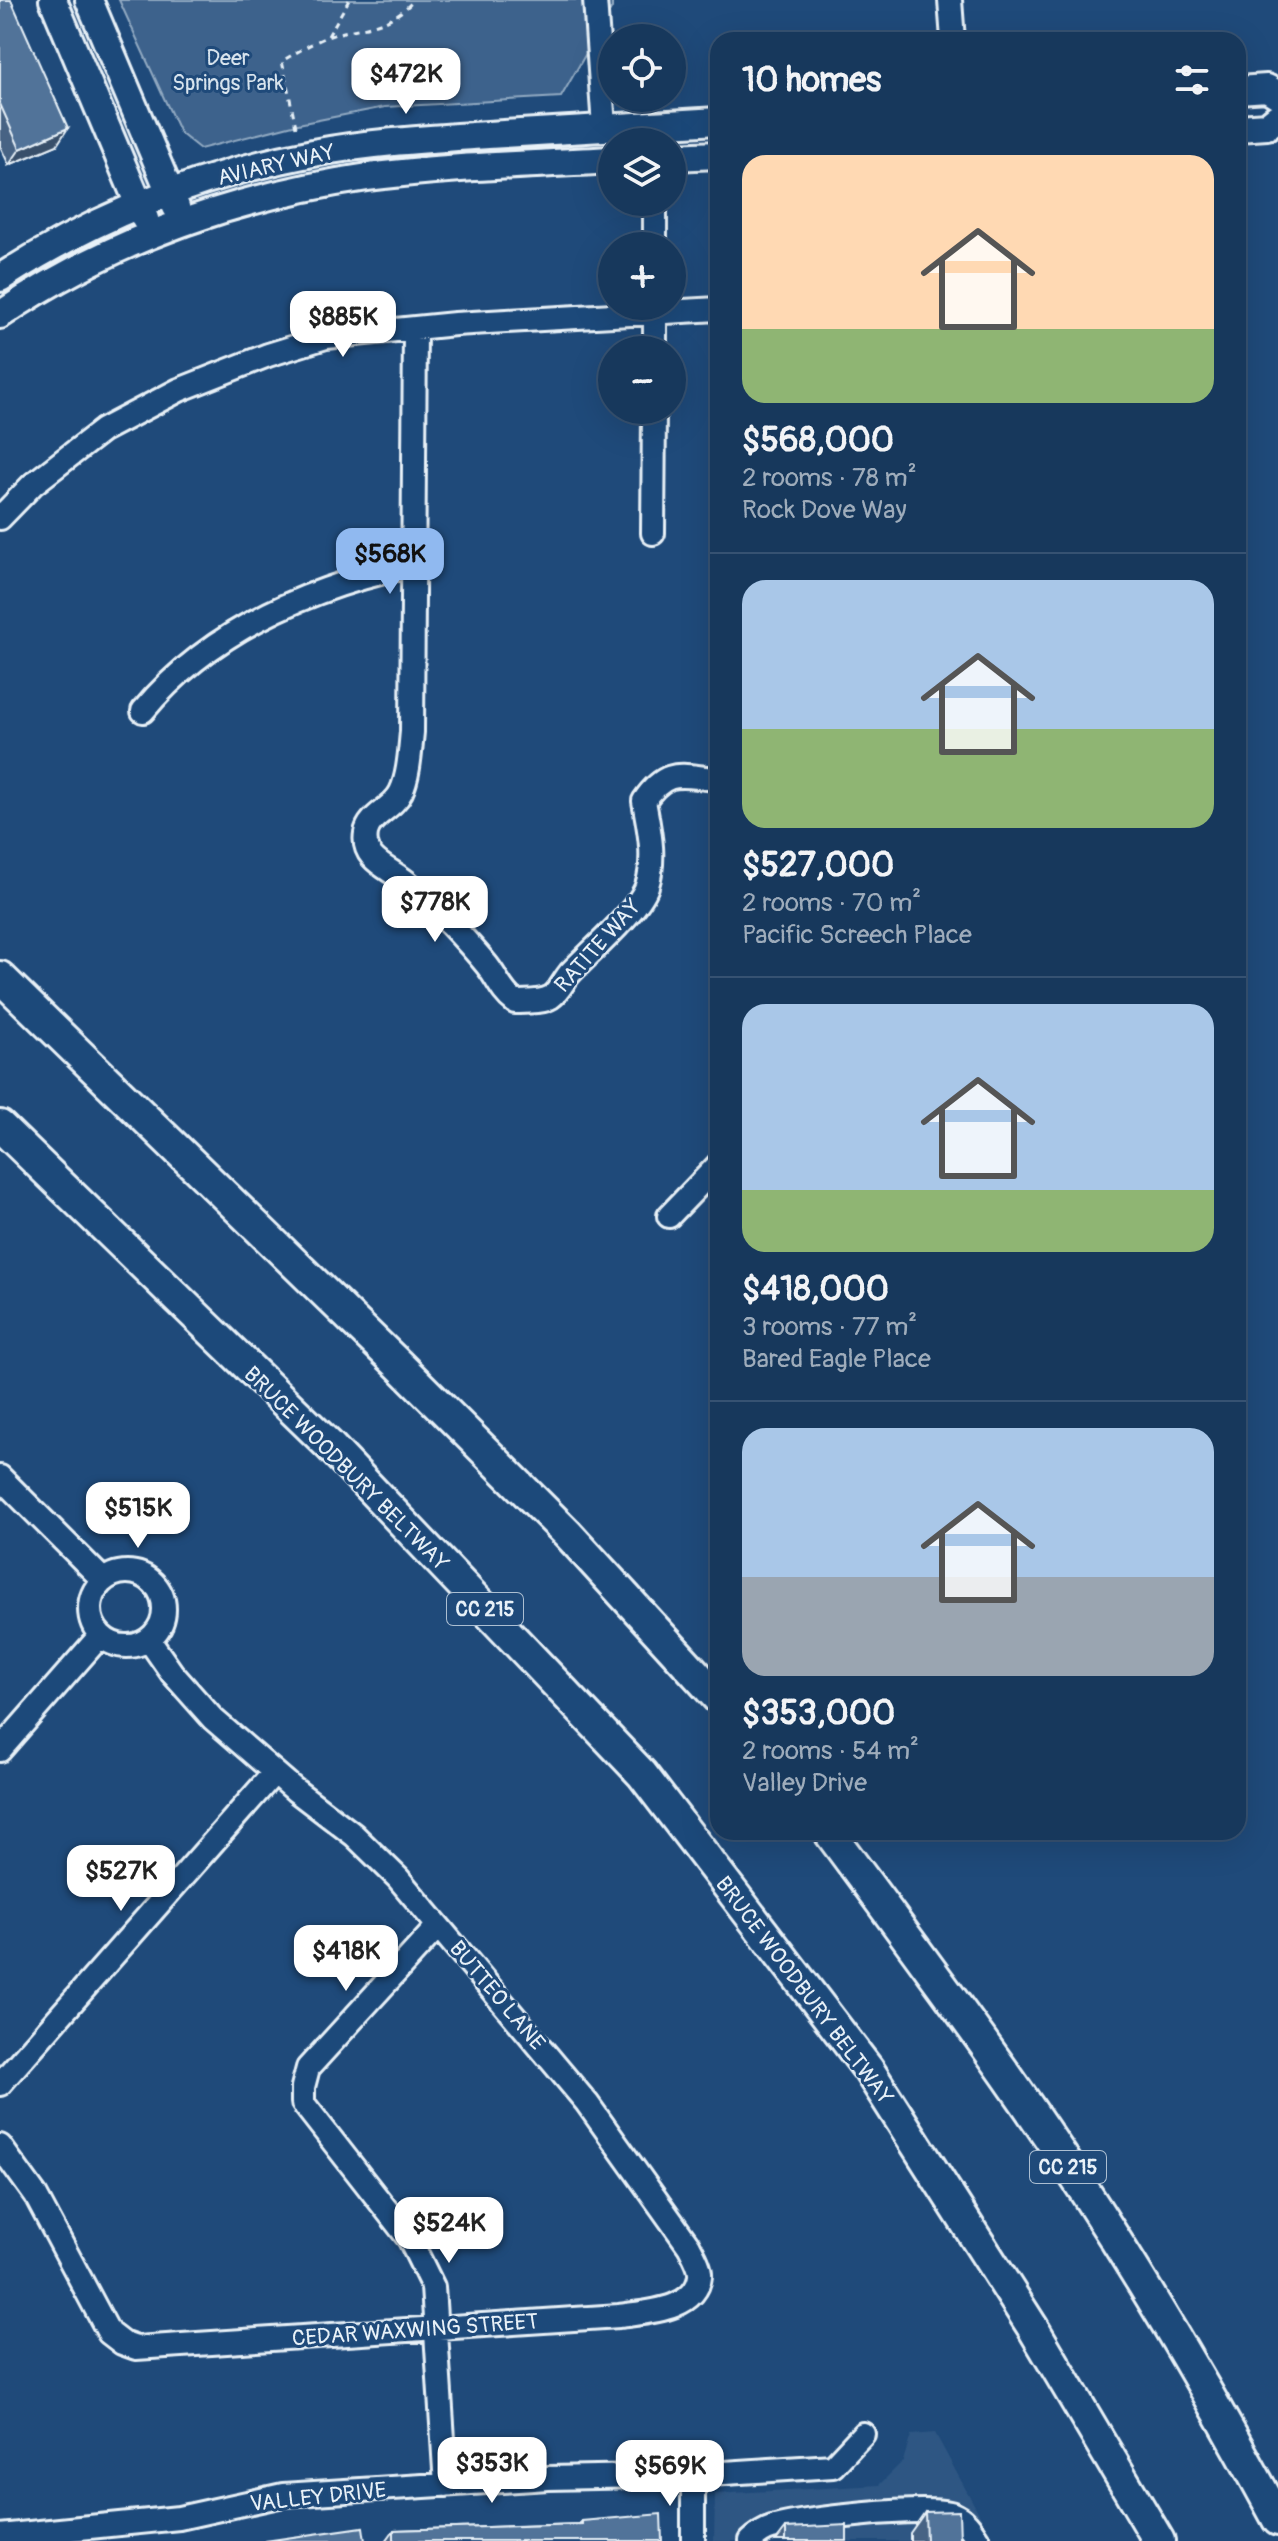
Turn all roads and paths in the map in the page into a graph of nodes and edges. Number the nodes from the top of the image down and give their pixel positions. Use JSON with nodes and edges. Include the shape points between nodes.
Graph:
{"nodes":[{"id":1,"x":53,"y":0,"type":"edge"},
{"id":2,"x":89,"y":0,"type":"edge"},
{"id":3,"x":349,"y":0,"type":"edge"},
{"id":4,"x":414,"y":0,"type":"edge"},
{"id":5,"x":595,"y":0,"type":"edge"},
{"id":6,"x":950,"y":0,"type":"edge"},
{"id":7,"x":952,"y":32,"type":"edge"},
{"id":8,"x":328,"y":36,"type":"junction"},
{"id":9,"x":1246,"y":89,"type":"edge"},
{"id":10,"x":1278,"y":95,"type":"edge"},
{"id":11,"x":1278,"y":117,"type":"edge"},
{"id":12,"x":710,"y":123,"type":"edge"},
{"id":13,"x":296,"y":127,"type":"dead end"},
{"id":14,"x":604,"y":127,"type":"junction"},
{"id":15,"x":1246,"y":127,"type":"edge"},
{"id":16,"x":611,"y":128,"type":"edge"},
{"id":17,"x":684,"y":128,"type":"edge"},
{"id":18,"x":710,"y":155,"type":"edge"},
{"id":19,"x":686,"y":156,"type":"edge"},
{"id":20,"x":598,"y":161,"type":"edge"},
{"id":21,"x":171,"y":191,"type":"junction"},
{"id":22,"x":139,"y":203,"type":"junction"},
{"id":23,"x":181,"y":222,"type":"junction"},
{"id":24,"x":151,"y":234,"type":"junction"},
{"id":25,"x":0,"y":278,"type":"edge"},
{"id":26,"x":710,"y":309,"type":"edge"},
{"id":27,"x":686,"y":310,"type":"edge"},
{"id":28,"x":598,"y":314,"type":"edge"},
{"id":29,"x":0,"y":315,"type":"edge"},
{"id":30,"x":415,"y":329,"type":"junction"},
{"id":31,"x":654,"y":424,"type":"edge"},
{"id":32,"x":0,"y":518,"type":"edge"},
{"id":33,"x":653,"y":533,"type":"dead end"},
{"id":34,"x":413,"y":565,"type":"junction"},
{"id":35,"x":143,"y":711,"type":"dead end"},
{"id":36,"x":710,"y":778,"type":"edge"},
{"id":37,"x":0,"y":977,"type":"edge"},
{"id":38,"x":0,"y":1126,"type":"edge"},
{"id":39,"x":710,"y":1173,"type":"edge"},
{"id":40,"x":669,"y":1216,"type":"dead end"},
{"id":41,"x":0,"y":1477,"type":"edge"},
{"id":42,"x":103,"y":1580,"type":"junction"},
{"id":43,"x":100,"y":1636,"type":"junction"},
{"id":44,"x":149,"y":1640,"type":"junction"},
{"id":45,"x":710,"y":1689,"type":"edge"},
{"id":46,"x":0,"y":1750,"type":"edge"},
{"id":47,"x":274,"y":1773,"type":"junction"},
{"id":48,"x":835,"y":1840,"type":"edge"},
{"id":49,"x":438,"y":1926,"type":"junction"},
{"id":50,"x":0,"y":2084,"type":"edge"},
{"id":51,"x":0,"y":2146,"type":"edge"},
{"id":52,"x":696,"y":2284,"type":"joint"},
{"id":53,"x":437,"y":2326,"type":"junction"},
{"id":54,"x":863,"y":2434,"type":"dead end"},
{"id":55,"x":693,"y":2475,"type":"junction"},
{"id":56,"x":446,"y":2485,"type":"junction"},
{"id":57,"x":1278,"y":2520,"type":"edge"},
{"id":58,"x":89,"y":2534,"type":"edge"},
{"id":59,"x":0,"y":2536,"type":"edge"},
{"id":60,"x":693,"y":2541,"type":"edge"},
{"id":61,"x":751,"y":2541,"type":"edge"},
{"id":62,"x":979,"y":2541,"type":"edge"},
{"id":63,"x":1159,"y":2541,"type":"edge"}],
"edges":[{"from":1,"to":22,"type":"main road"},
{"from":2,"to":21,"type":"main road"},
{"from":3,"to":8,"type":"path"},
{"from":4,"to":8,"type":"path","via":[[373,27]]},
{"from":5,"to":14,"type":"street"},
{"from":6,"to":7,"type":"street"},
{"from":8,"to":13,"type":"path","via":[[282,61]]},
{"from":9,"to":10,"type":"main road","via":[[1267,88]]},
{"from":11,"to":15,"type":"main road","via":[[1267,126]]},
{"from":12,"to":17,"type":"main road","name":"AVIARY WAY"},
{"from":14,"to":16,"type":"main road","name":"AVIARY WAY"},
{"from":14,"to":21,"type":"main road","name":"AVIARY WAY","via":[[354,146]]},
{"from":18,"to":19,"type":"main road"},
{"from":20,"to":23,"type":"main road","name":"AVIARY WAY","via":[[370,177],[269,196]]},
{"from":21,"to":22,"type":"main road","name":"AVIARY WAY"},
{"from":21,"to":23,"type":"main road"},
{"from":22,"to":24,"type":"main road"},
{"from":22,"to":25,"type":"main road","name":"AVIARY WAY"},
{"from":23,"to":24,"type":"main road","name":"AVIARY WAY"},
{"from":24,"to":29,"type":"main road","name":"AVIARY WAY","via":[[62,277]]},
{"from":26,"to":27,"type":"street"},
{"from":28,"to":30,"type":"street"},
{"from":30,"to":32,"type":"street","via":[[326,337],[179,390],[103,430],[33,484]]},
{"from":30,"to":34,"type":"street"},
{"from":31,"to":33,"type":"street"},
{"from":34,"to":35,"type":"street","via":[[326,588],[269,614],[192,661]]},
{"from":34,"to":36,"type":"street","name":"RATITE WAY","via":[[409,759],[401,793],[371,821],[365,834],[368,852],[408,882],[486,963],[504,994],[515,1002],[555,994],[646,889],[651,831],[644,801],[655,786],[672,776]]},
{"from":37,"to":45,"type":"highway","via":[[568,1534]]},
{"from":38,"to":63,"type":"highway","name":"BRUCE WOODBURY BELTWAY","number":"CC 215","via":[[330,1446],[642,1774],[868,2069],[1033,2328]]},
{"from":39,"to":40,"type":"street"},
{"from":41,"to":42,"type":"street"},
{"from":42,"to":43,"type":"street","via":[[90,1604]]},
{"from":42,"to":44,"type":"street","via":[[130,1572],[155,1584],[164,1615]]},
{"from":43,"to":44,"type":"street","via":[[124,1647]]},
{"from":43,"to":46,"type":"street"},
{"from":44,"to":47,"type":"street","name":"BUTTEO LANE","via":[[191,1697]]},
{"from":47,"to":49,"type":"street","name":"BUTTEO LANE","via":[[374,1853]]},
{"from":47,"to":50,"type":"street"},
{"from":48,"to":57,"type":"highway","number":"CC 215","via":[[1009,2078],[1113,2235]]},
{"from":49,"to":52,"type":"street","name":"BUTTEO LANE","via":[[620,2148],[689,2246],[700,2277]]},
{"from":49,"to":53,"type":"street","via":[[308,2068],[303,2087],[303,2103],[417,2252],[433,2287]]},
{"from":51,"to":53,"type":"street","name":"CEDAR WAXWING STREET","via":[[36,2196],[109,2333],[122,2343],[171,2347]]},
{"from":52,"to":53,"type":"street","name":"CEDAR WAXWING STREET","via":[[689,2298],[654,2311]]},
{"from":53,"to":56,"type":"street"},
{"from":54,"to":55,"type":"street","name":"VALLEY DRIVE","via":[[833,2466]]},
{"from":55,"to":56,"type":"street","name":"VALLEY DRIVE"},
{"from":55,"to":60,"type":"street"},
{"from":56,"to":58,"type":"street","name":"VALLEY DRIVE","via":[[283,2495]]},
{"from":58,"to":59,"type":"street","name":"VALLEY DRIVE"},
{"from":61,"to":62,"type":"street","via":[[772,2528],[833,2518],[936,2511],[970,2525]]}]}
